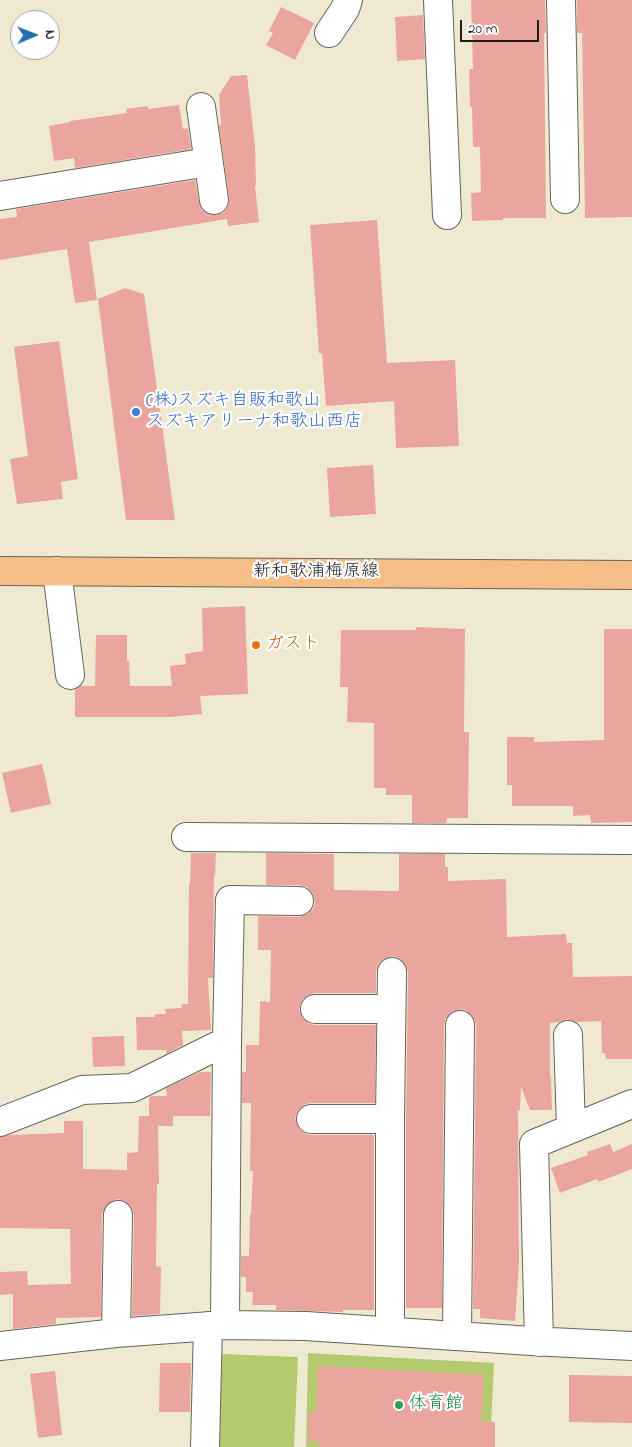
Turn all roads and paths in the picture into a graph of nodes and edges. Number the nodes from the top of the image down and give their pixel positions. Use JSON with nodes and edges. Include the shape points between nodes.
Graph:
{"nodes":[{"id":1,"x":348,"y":0,"type":"edge"},
{"id":2,"x":438,"y":0,"type":"edge"},
{"id":3,"x":561,"y":0,"type":"edge"},
{"id":4,"x":329,"y":34,"type":"dead end"},
{"id":5,"x":201,"y":107,"type":"dead end"},
{"id":6,"x":208,"y":162,"type":"junction"},
{"id":7,"x":0,"y":196,"type":"edge"},
{"id":8,"x":565,"y":199,"type":"dead end"},
{"id":9,"x":214,"y":200,"type":"dead end"},
{"id":10,"x":447,"y":215,"type":"dead end"},
{"id":11,"x":0,"y":571,"type":"edge"},
{"id":12,"x":57,"y":571,"type":"junction"},
{"id":13,"x":632,"y":576,"type":"edge"},
{"id":14,"x":70,"y":675,"type":"dead end"},
{"id":15,"x":186,"y":837,"type":"dead end"},
{"id":16,"x":632,"y":840,"type":"edge"},
{"id":17,"x":299,"y":901,"type":"dead end"},
{"id":18,"x":392,"y":972,"type":"dead end"},
{"id":19,"x":315,"y":1009,"type":"dead end"},
{"id":20,"x":391,"y":1009,"type":"junction"},
{"id":21,"x":460,"y":1025,"type":"dead end"},
{"id":22,"x":568,"y":1035,"type":"dead end"},
{"id":23,"x":227,"y":1042,"type":"junction"},
{"id":24,"x":632,"y":1104,"type":"edge"},
{"id":25,"x":312,"y":1119,"type":"dead end"},
{"id":26,"x":390,"y":1119,"type":"junction"},
{"id":27,"x":0,"y":1122,"type":"edge"},
{"id":28,"x":571,"y":1128,"type":"junction"},
{"id":29,"x":118,"y":1215,"type":"dead end"},
{"id":30,"x":216,"y":1326,"type":"junction"},
{"id":31,"x":390,"y":1331,"type":"junction"},
{"id":32,"x":116,"y":1333,"type":"junction"},
{"id":33,"x":457,"y":1336,"type":"junction"},
{"id":34,"x":0,"y":1346,"type":"edge"},
{"id":35,"x":632,"y":1346,"type":"edge"},
{"id":36,"x":533,"y":1347,"type":"junction"},
{"id":37,"x":205,"y":1447,"type":"edge"}],
"edges":[{"from":1,"to":4,"type":"street"},
{"from":2,"to":10,"type":"street"},
{"from":3,"to":8,"type":"street"},
{"from":5,"to":6,"type":"street"},
{"from":6,"to":7,"type":"street"},
{"from":6,"to":9,"type":"street"},
{"from":11,"to":12,"type":"main road","name":"新和歌浦梅原線"},
{"from":12,"to":13,"type":"main road","name":"新和歌浦梅原線"},
{"from":12,"to":14,"type":"street"},
{"from":15,"to":16,"type":"street"},
{"from":17,"to":23,"type":"street","via":[[230,900]]},
{"from":18,"to":20,"type":"street"},
{"from":19,"to":20,"type":"street"},
{"from":20,"to":26,"type":"street"},
{"from":21,"to":33,"type":"street"},
{"from":22,"to":28,"type":"street"},
{"from":23,"to":27,"type":"street","via":[[132,1088],[82,1090]]},
{"from":23,"to":30,"type":"street"},
{"from":24,"to":28,"type":"street"},
{"from":25,"to":26,"type":"street"},
{"from":26,"to":31,"type":"street"},
{"from":28,"to":36,"type":"street","via":[[534,1144]]},
{"from":29,"to":32,"type":"street"},
{"from":30,"to":31,"type":"street","via":[[306,1326]]},
{"from":30,"to":32,"type":"street"},
{"from":30,"to":37,"type":"street"},
{"from":31,"to":33,"type":"street"},
{"from":32,"to":34,"type":"street"},
{"from":33,"to":36,"type":"street"},
{"from":35,"to":36,"type":"street"}]}
